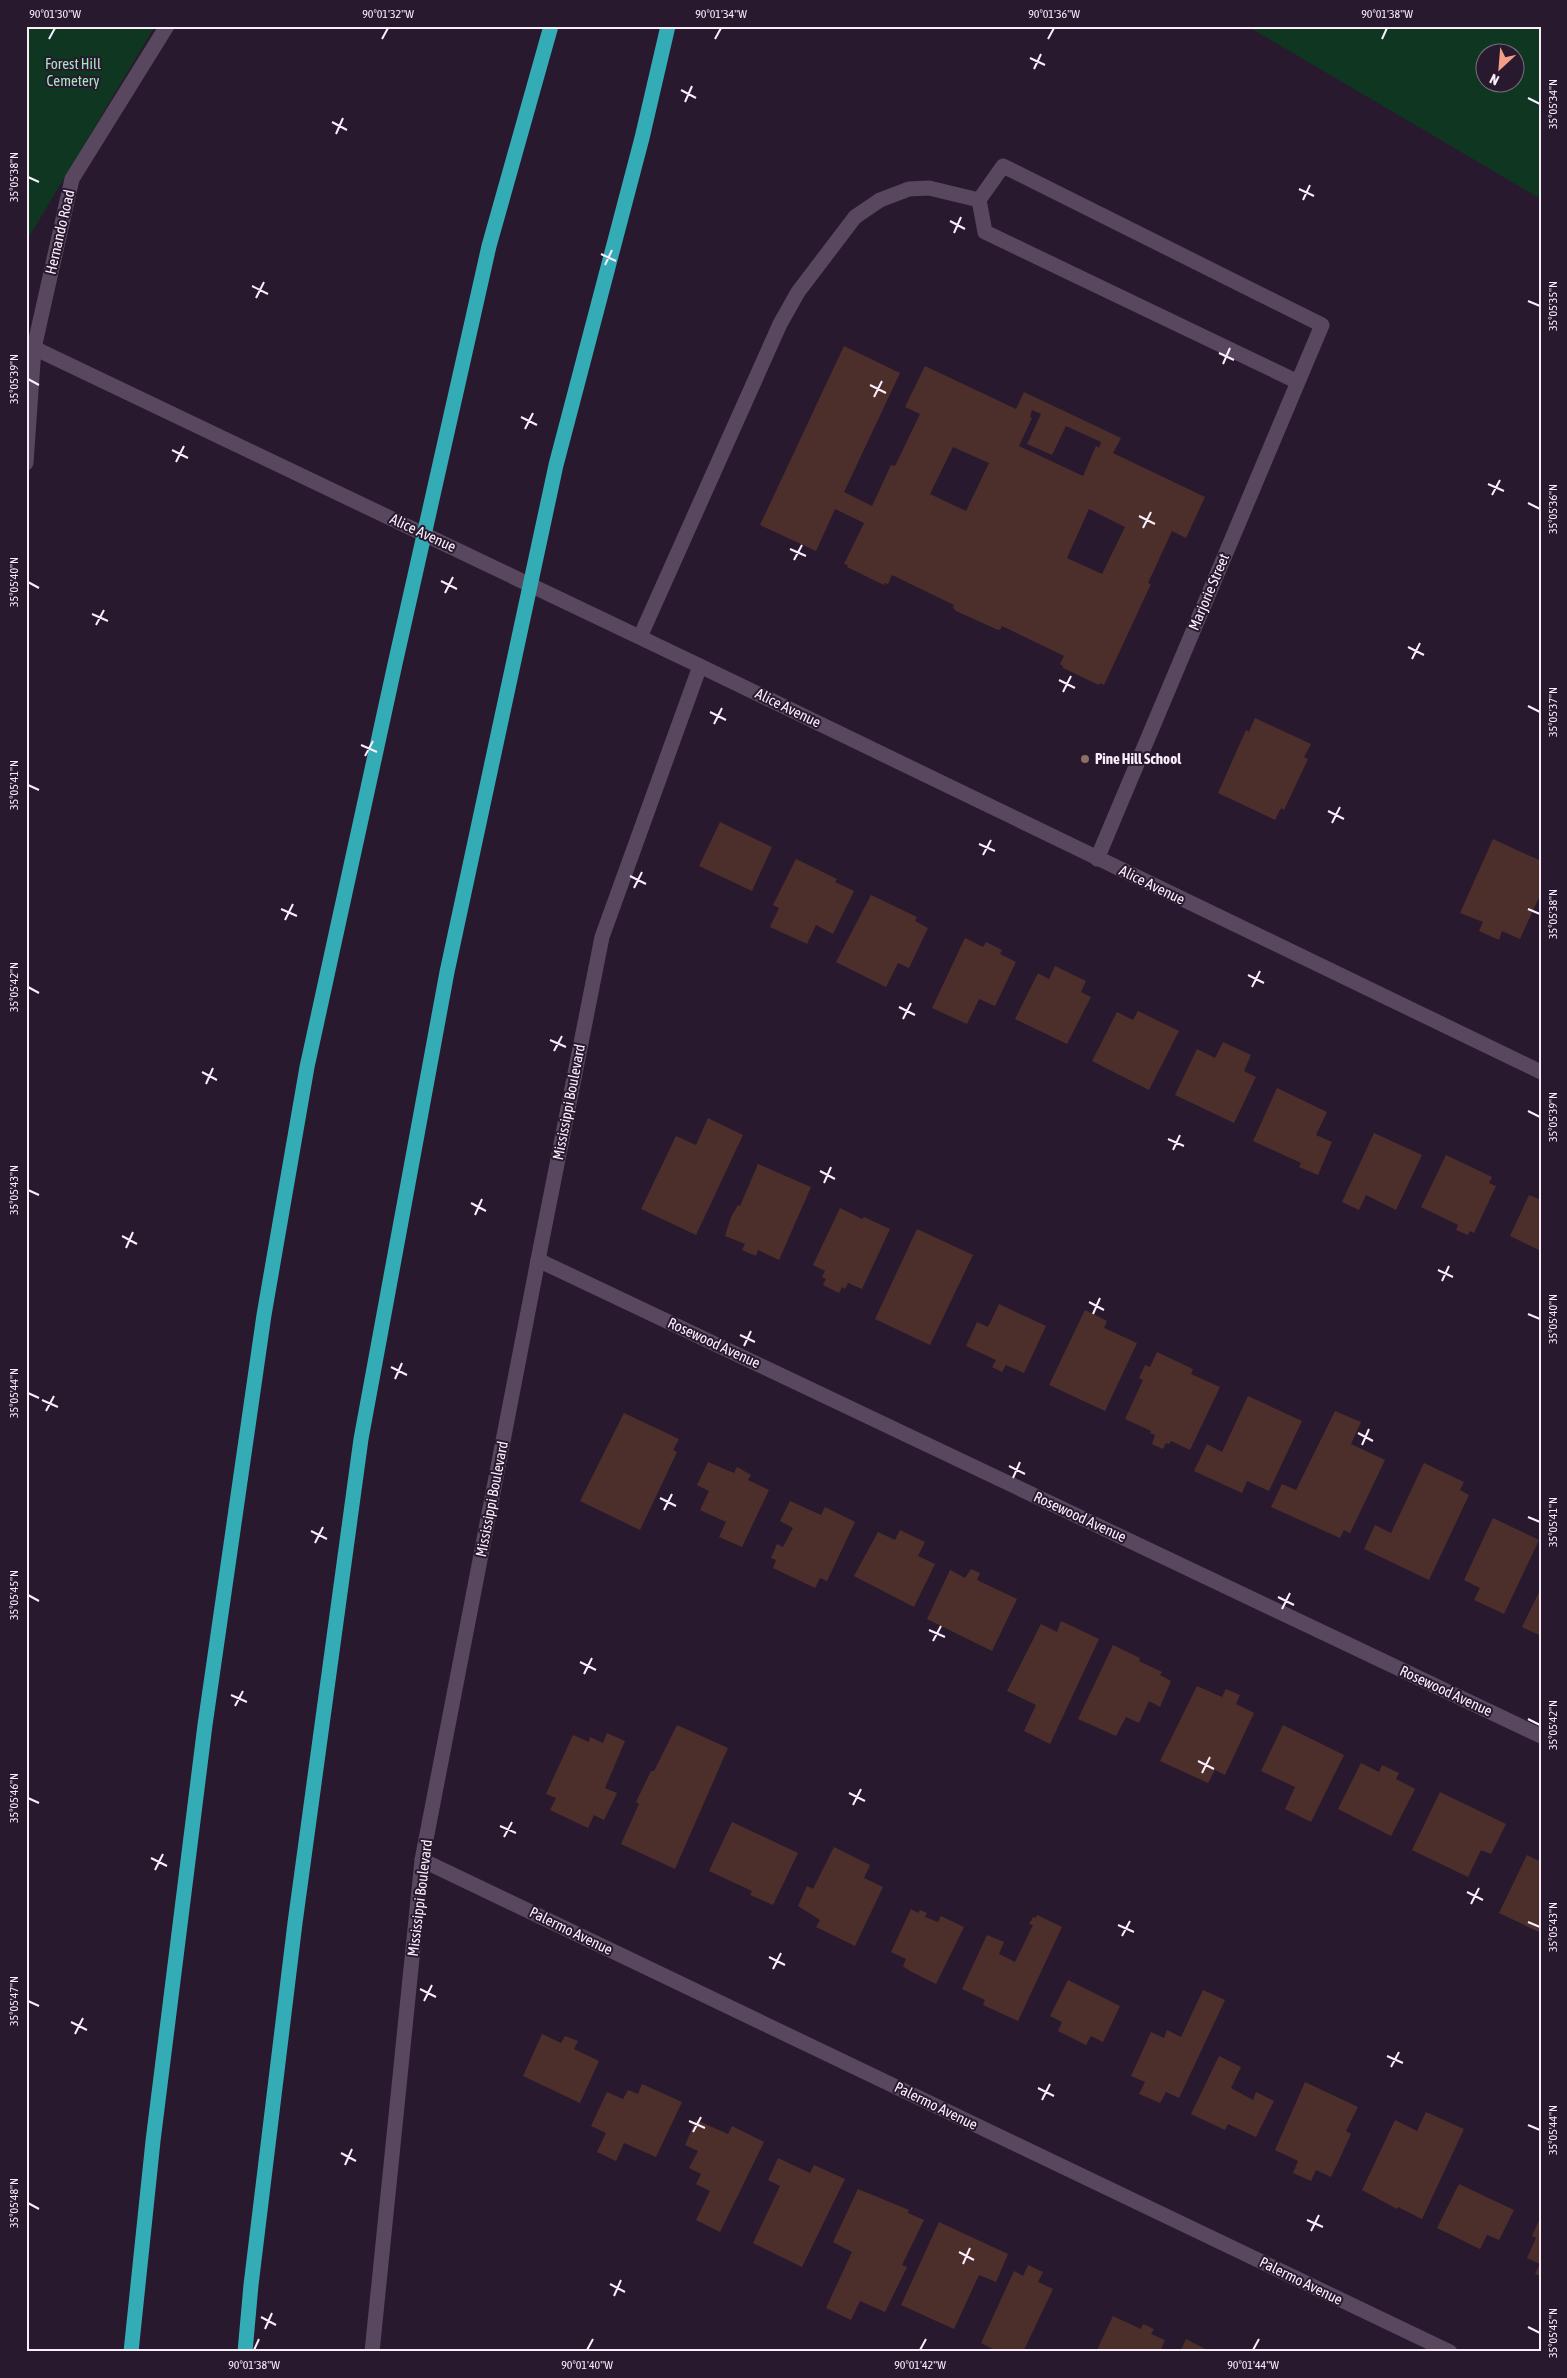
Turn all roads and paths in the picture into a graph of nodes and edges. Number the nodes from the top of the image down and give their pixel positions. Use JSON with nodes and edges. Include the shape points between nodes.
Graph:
{"nodes":[{"id":1,"x":167,"y":26,"type":"edge"},
{"id":2,"x":551,"y":26,"type":"edge"},
{"id":3,"x":668,"y":26,"type":"edge"},
{"id":4,"x":979,"y":200,"type":"junction"},
{"id":5,"x":34,"y":348,"type":"junction"},
{"id":6,"x":1298,"y":382,"type":"junction"},
{"id":7,"x":26,"y":463,"type":"edge"},
{"id":8,"x":640,"y":637,"type":"junction"},
{"id":9,"x":700,"y":666,"type":"junction"},
{"id":10,"x":1097,"y":859,"type":"junction"},
{"id":11,"x":1541,"y":1072,"type":"edge"},
{"id":12,"x":538,"y":1260,"type":"junction"},
{"id":13,"x":1541,"y":1736,"type":"edge"},
{"id":14,"x":422,"y":1860,"type":"junction"},
{"id":15,"x":131,"y":2352,"type":"edge"},
{"id":16,"x":246,"y":2352,"type":"edge"},
{"id":17,"x":372,"y":2352,"type":"edge"},
{"id":18,"x":1450,"y":2352,"type":"edge"}],
"edges":[{"from":1,"to":5,"type":"street","name":"Hernando Road","via":[[72,179]]},
{"from":2,"to":15,"type":"highway","via":[[489,246],[307,1067],[264,1315],[205,1725],[153,2141]]},
{"from":3,"to":16,"type":"highway","via":[[556,465],[447,972],[361,1439],[295,1923],[251,2284]]},
{"from":4,"to":6,"type":"street","via":[[985,232]]},
{"from":4,"to":6,"type":"street","name":"Marjorie Street","via":[[1003,166],[1322,325]]},
{"from":4,"to":8,"type":"street","via":[[929,188],[909,189],[880,200],[855,217],[798,292],[780,324]]},
{"from":5,"to":7,"type":"street","name":"Hernando Road"},
{"from":5,"to":8,"type":"street","name":"Alice Avenue"},
{"from":6,"to":10,"type":"street","name":"Marjorie Street"},
{"from":8,"to":9,"type":"street","name":"Alice Avenue"},
{"from":9,"to":10,"type":"street","name":"Alice Avenue"},
{"from":9,"to":12,"type":"street","name":"Mississippi Boulevard","via":[[602,937]]},
{"from":10,"to":11,"type":"street","name":"Alice Avenue"},
{"from":12,"to":13,"type":"street","name":"Rosewood Avenue"},
{"from":12,"to":14,"type":"street","name":"Mississippi Boulevard"},
{"from":14,"to":17,"type":"street","name":"Mississippi Boulevard"},
{"from":14,"to":18,"type":"street","name":"Palermo Avenue"}]}
